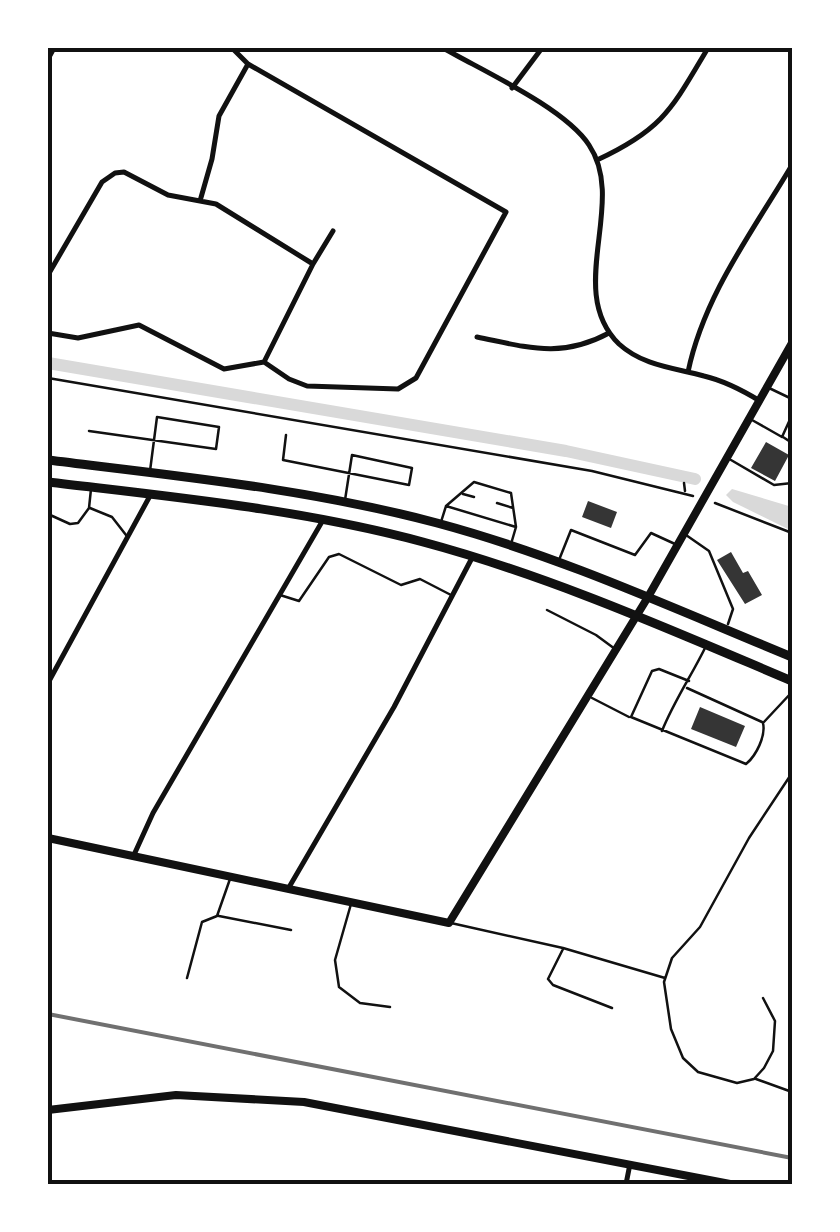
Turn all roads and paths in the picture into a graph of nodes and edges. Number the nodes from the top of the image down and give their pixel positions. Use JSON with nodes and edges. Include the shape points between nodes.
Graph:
{"nodes":[{"id":1,"x":54,"y":48,"type":"edge"},
{"id":2,"x":232,"y":48,"type":"edge"},
{"id":3,"x":443,"y":48,"type":"edge"},
{"id":4,"x":542,"y":48,"type":"edge"},
{"id":5,"x":708,"y":48,"type":"edge"},
{"id":6,"x":48,"y":59,"type":"edge"},
{"id":7,"x":248,"y":64,"type":"junction"},
{"id":8,"x":512,"y":88,"type":"junction"},
{"id":9,"x":597,"y":160,"type":"junction"},
{"id":10,"x":792,"y":164,"type":"edge"},
{"id":11,"x":200,"y":201,"type":"junction"},
{"id":12,"x":333,"y":231,"type":"dead end"},
{"id":13,"x":313,"y":264,"type":"junction"},
{"id":14,"x":48,"y":275,"type":"edge"},
{"id":15,"x":610,"y":333,"type":"junction"},
{"id":16,"x":48,"y":334,"type":"edge"},
{"id":17,"x":477,"y":338,"type":"dead end"},
{"id":18,"x":792,"y":343,"type":"edge"},
{"id":19,"x":264,"y":362,"type":"junction"},
{"id":20,"x":688,"y":372,"type":"junction"},
{"id":21,"x":48,"y":378,"type":"edge"},
{"id":22,"x":768,"y":387,"type":"junction"},
{"id":23,"x":792,"y":399,"type":"edge"},
{"id":24,"x":760,"y":401,"type":"junction"},
{"id":25,"x":792,"y":415,"type":"edge"},
{"id":26,"x":750,"y":419,"type":"junction"},
{"id":27,"x":89,"y":432,"type":"dead end"},
{"id":28,"x":286,"y":436,"type":"dead end"},
{"id":29,"x":782,"y":437,"type":"junction"},
{"id":30,"x":154,"y":440,"type":"junction"},
{"id":31,"x":792,"y":443,"type":"edge"},
{"id":32,"x":728,"y":458,"type":"junction"},
{"id":33,"x":48,"y":460,"type":"edge"},
{"id":34,"x":150,"y":472,"type":"junction"},
{"id":35,"x":349,"y":473,"type":"junction"},
{"id":36,"x":48,"y":482,"type":"edge"},
{"id":37,"x":684,"y":483,"type":"dead end"},
{"id":38,"x":792,"y":483,"type":"edge"},
{"id":39,"x":92,"y":487,"type":"junction"},
{"id":40,"x":685,"y":493,"type":"junction"},
{"id":41,"x":152,"y":494,"type":"junction"},
{"id":42,"x":462,"y":494,"type":"junction"},
{"id":43,"x":692,"y":496,"type":"dead end"},
{"id":44,"x":474,"y":497,"type":"dead end"},
{"id":45,"x":344,"y":501,"type":"junction"},
{"id":46,"x":733,"y":502,"type":"dead end"},
{"id":47,"x":497,"y":503,"type":"dead end"},
{"id":48,"x":446,"y":506,"type":"junction"},
{"id":49,"x":722,"y":506,"type":"dead end"},
{"id":50,"x":89,"y":508,"type":"junction"},
{"id":51,"x":513,"y":508,"type":"junction"},
{"id":52,"x":728,"y":508,"type":"junction"},
{"id":53,"x":48,"y":514,"type":"edge"},
{"id":54,"x":324,"y":519,"type":"junction"},
{"id":55,"x":440,"y":524,"type":"junction"},
{"id":56,"x":516,"y":527,"type":"junction"},
{"id":57,"x":792,"y":533,"type":"edge"},
{"id":58,"x":684,"y":534,"type":"junction"},
{"id":59,"x":127,"y":538,"type":"junction"},
{"id":60,"x":511,"y":545,"type":"junction"},
{"id":61,"x":678,"y":545,"type":"junction"},
{"id":62,"x":473,"y":556,"type":"junction"},
{"id":63,"x":559,"y":562,"type":"junction"},
{"id":64,"x":280,"y":594,"type":"junction"},
{"id":65,"x":452,"y":596,"type":"junction"},
{"id":66,"x":648,"y":597,"type":"junction"},
{"id":67,"x":548,"y":610,"type":"dead end"},
{"id":68,"x":637,"y":616,"type":"junction"},
{"id":69,"x":726,"y":629,"type":"junction"},
{"id":70,"x":707,"y":645,"type":"junction"},
{"id":71,"x":616,"y":650,"type":"junction"},
{"id":72,"x":792,"y":657,"type":"edge"},
{"id":73,"x":689,"y":680,"type":"junction"},
{"id":74,"x":792,"y":680,"type":"edge"},
{"id":75,"x":48,"y":683,"type":"edge"},
{"id":76,"x":686,"y":688,"type":"junction"},
{"id":77,"x":792,"y":692,"type":"edge"},
{"id":78,"x":588,"y":696,"type":"junction"},
{"id":79,"x":630,"y":717,"type":"junction"},
{"id":80,"x":763,"y":723,"type":"junction"},
{"id":81,"x":662,"y":730,"type":"junction"},
{"id":82,"x":792,"y":773,"type":"edge"},
{"id":83,"x":48,"y":838,"type":"edge"},
{"id":84,"x":133,"y":857,"type":"junction"},
{"id":85,"x":231,"y":877,"type":"junction"},
{"id":86,"x":288,"y":889,"type":"junction"},
{"id":87,"x":351,"y":902,"type":"junction"},
{"id":88,"x":217,"y":916,"type":"junction"},
{"id":89,"x":450,"y":923,"type":"junction"},
{"id":90,"x":291,"y":930,"type":"dead end"},
{"id":91,"x":563,"y":948,"type":"junction"},
{"id":92,"x":187,"y":978,"type":"dead end"},
{"id":93,"x":665,"y":978,"type":"junction"},
{"id":94,"x":763,"y":998,"type":"dead end"},
{"id":95,"x":390,"y":1006,"type":"dead end"},
{"id":96,"x":612,"y":1008,"type":"dead end"},
{"id":97,"x":754,"y":1079,"type":"junction"},
{"id":98,"x":792,"y":1092,"type":"edge"},
{"id":99,"x":48,"y":1110,"type":"edge"},
{"id":100,"x":630,"y":1164,"type":"junction"},
{"id":101,"x":626,"y":1184,"type":"edge"},
{"id":102,"x":730,"y":1184,"type":"edge"}],
"edges":[{"from":1,"to":6,"type":"street"},
{"from":2,"to":7,"type":"street"},
{"from":3,"to":8,"type":"street"},
{"from":4,"to":8,"type":"street"},
{"from":5,"to":9,"type":"street","via":[[658,124]]},
{"from":7,"to":11,"type":"street","via":[[219,116]]},
{"from":7,"to":19,"type":"street","via":[[506,212],[416,378],[405,387],[307,386]]},
{"from":8,"to":9,"type":"street","via":[[570,124]]},
{"from":9,"to":15,"type":"street","via":[[597,296]]},
{"from":10,"to":20,"type":"street","via":[[708,306]]},
{"from":11,"to":13,"type":"street","via":[[225,209]]},
{"from":11,"to":14,"type":"street","via":[[114,173],[102,182]]},
{"from":12,"to":13,"type":"street"},
{"from":13,"to":19,"type":"street"},
{"from":15,"to":17,"type":"street","via":[[557,350]]},
{"from":15,"to":20,"type":"street","via":[[642,359]]},
{"from":16,"to":19,"type":"street","via":[[78,338],[139,325],[224,369]]},
{"from":18,"to":22,"type":"street"},
{"from":20,"to":24,"type":"street"},
{"from":21,"to":40,"type":"path","via":[[592,471]]},
{"from":22,"to":23,"type":"lane"},
{"from":22,"to":24,"type":"street"},
{"from":24,"to":26,"type":"street"},
{"from":25,"to":29,"type":"lane"},
{"from":26,"to":29,"type":"lane"},
{"from":26,"to":32,"type":"street"},
{"from":27,"to":30,"type":"lane"},
{"from":28,"to":35,"type":"lane","via":[[283,460]]},
{"from":29,"to":31,"type":"lane"},
{"from":30,"to":30,"type":"lane","via":[[157,417],[219,428],[216,450]]},
{"from":30,"to":34,"type":"lane"},
{"from":32,"to":38,"type":"lane","via":[[774,485]]},
{"from":32,"to":58,"type":"street"},
{"from":33,"to":34,"type":"highway"},
{"from":34,"to":45,"type":"highway"},
{"from":35,"to":35,"type":"lane","via":[[352,455],[412,468],[409,486]]},
{"from":35,"to":45,"type":"lane"},
{"from":36,"to":39,"type":"highway"},
{"from":37,"to":40,"type":"path"},
{"from":39,"to":41,"type":"highway"},
{"from":39,"to":50,"type":"lane"},
{"from":40,"to":43,"type":"path"},
{"from":41,"to":54,"type":"highway"},
{"from":41,"to":59,"type":"street"},
{"from":42,"to":44,"type":"lane"},
{"from":42,"to":48,"type":"lane"},
{"from":42,"to":51,"type":"lane","via":[[474,482],[511,493]]},
{"from":45,"to":55,"type":"highway"},
{"from":46,"to":52,"type":"path"},
{"from":47,"to":51,"type":"lane"},
{"from":48,"to":55,"type":"lane"},
{"from":48,"to":56,"type":"lane"},
{"from":49,"to":52,"type":"path"},
{"from":50,"to":53,"type":"lane","via":[[78,523]]},
{"from":50,"to":59,"type":"lane","via":[[112,517]]},
{"from":51,"to":56,"type":"lane"},
{"from":52,"to":57,"type":"path"},
{"from":54,"to":62,"type":"highway"},
{"from":54,"to":64,"type":"street"},
{"from":55,"to":60,"type":"highway"},
{"from":56,"to":60,"type":"lane"},
{"from":58,"to":61,"type":"street"},
{"from":58,"to":69,"type":"lane","via":[[709,551],[733,609]]},
{"from":59,"to":75,"type":"street"},
{"from":60,"to":63,"type":"highway"},
{"from":61,"to":63,"type":"lane","via":[[650,533],[635,555],[570,530]]},
{"from":61,"to":66,"type":"street"},
{"from":62,"to":65,"type":"street"},
{"from":62,"to":68,"type":"highway"},
{"from":63,"to":66,"type":"highway"},
{"from":64,"to":65,"type":"lane","via":[[299,601],[329,557],[339,554],[401,585],[420,579]]},
{"from":64,"to":84,"type":"street"},
{"from":65,"to":86,"type":"street"},
{"from":66,"to":68,"type":"street"},
{"from":66,"to":69,"type":"highway"},
{"from":67,"to":71,"type":"lane"},
{"from":68,"to":70,"type":"highway"},
{"from":68,"to":71,"type":"street"},
{"from":69,"to":72,"type":"highway"},
{"from":70,"to":73,"type":"lane"},
{"from":70,"to":74,"type":"highway"},
{"from":71,"to":78,"type":"street"},
{"from":73,"to":76,"type":"lane"},
{"from":73,"to":79,"type":"lane","via":[[652,671]]},
{"from":76,"to":80,"type":"lane"},
{"from":76,"to":81,"type":"lane"},
{"from":77,"to":80,"type":"lane"},
{"from":78,"to":79,"type":"lane"},
{"from":78,"to":89,"type":"street"},
{"from":79,"to":81,"type":"lane"},
{"from":80,"to":81,"type":"lane","via":[[746,764]]},
{"from":82,"to":93,"type":"lane"},
{"from":83,"to":84,"type":"street"},
{"from":84,"to":85,"type":"street"},
{"from":85,"to":86,"type":"street"},
{"from":85,"to":88,"type":"lane"},
{"from":86,"to":87,"type":"street"},
{"from":87,"to":89,"type":"street"},
{"from":87,"to":95,"type":"lane","via":[[335,960],[340,988],[360,1003]]},
{"from":88,"to":90,"type":"lane"},
{"from":88,"to":92,"type":"lane","via":[[202,922]]},
{"from":89,"to":91,"type":"lane"},
{"from":91,"to":93,"type":"lane"},
{"from":91,"to":96,"type":"lane","via":[[548,979]]},
{"from":93,"to":97,"type":"lane","via":[[665,1004],[683,1058],[712,1077]]},
{"from":94,"to":97,"type":"lane","via":[[776,1030]]},
{"from":97,"to":98,"type":"lane"},
{"from":99,"to":100,"type":"street","via":[[176,1095],[265,1098]]},
{"from":100,"to":101,"type":"street"},
{"from":100,"to":102,"type":"street"}]}
